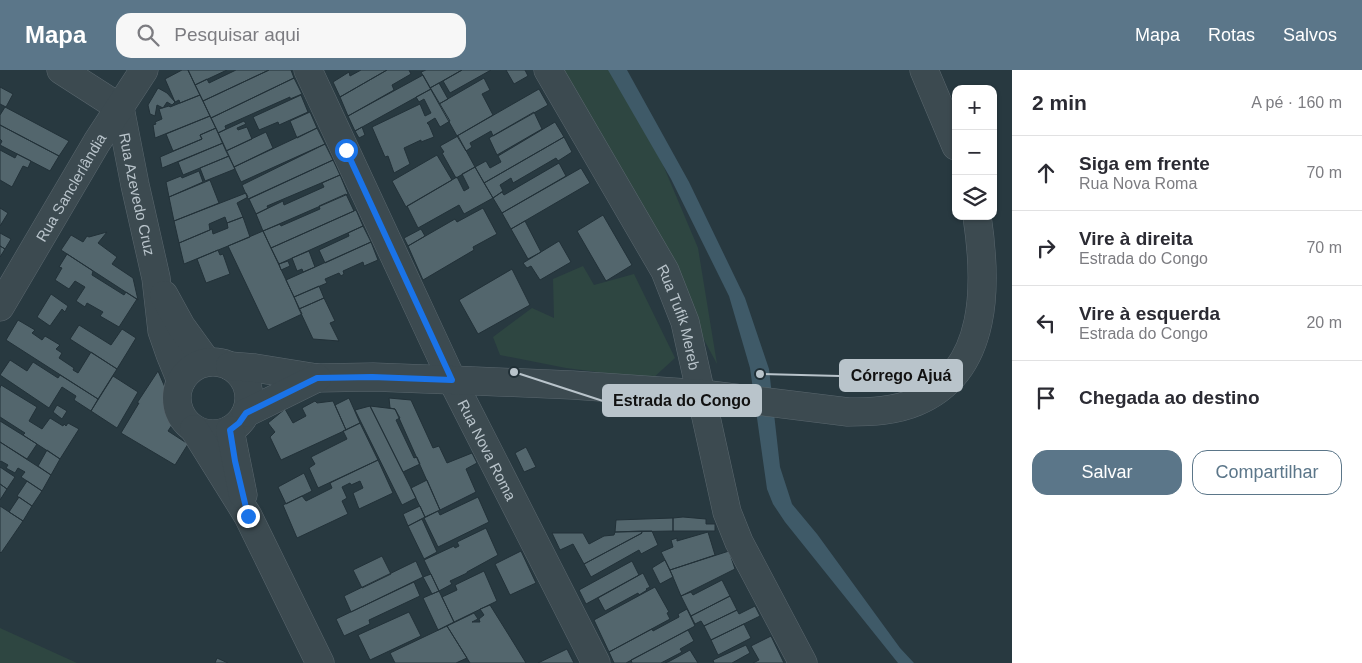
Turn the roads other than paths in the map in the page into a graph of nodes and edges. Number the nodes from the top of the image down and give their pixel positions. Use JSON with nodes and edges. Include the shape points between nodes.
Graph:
{"nodes":[{"id":1,"x":61,"y":70,"type":"edge"},
{"id":2,"x":144,"y":70,"type":"edge"},
{"id":3,"x":308,"y":70,"type":"edge"},
{"id":4,"x":548,"y":70,"type":"edge"},
{"id":5,"x":924,"y":70,"type":"edge"},
{"id":6,"x":120,"y":108,"type":"junction"},
{"id":7,"x":952,"y":136,"type":"edge"},
{"id":8,"x":976,"y":220,"type":"edge"},
{"id":9,"x":156,"y":278,"type":"junction"},
{"id":10,"x":0,"y":307,"type":"edge"},
{"id":11,"x":218,"y":364,"type":"junction"},
{"id":12,"x":317,"y":378,"type":"junction"},
{"id":13,"x":452,"y":380,"type":"junction"},
{"id":14,"x":181,"y":381,"type":"junction"},
{"id":15,"x":715,"y":396,"type":"junction"},
{"id":16,"x":238,"y":422,"type":"junction"},
{"id":17,"x":194,"y":429,"type":"junction"},
{"id":18,"x":248,"y":516,"type":"junction"},
{"id":19,"x":320,"y":663,"type":"edge"},
{"id":20,"x":596,"y":663,"type":"edge"},
{"id":21,"x":802,"y":663,"type":"edge"}],
"edges":[{"from":1,"to":6,"type":"street"},
{"from":2,"to":6,"type":"street","name":"Rua Sanclerlândia"},
{"from":3,"to":13,"type":"street","name":"Rua Nova Roma"},
{"from":4,"to":15,"type":"street","name":"Rua Tufik Mereb","via":[[665,270]]},
{"from":5,"to":7,"type":"street"},
{"from":6,"to":9,"type":"street","name":"Rua Azevedo Cruz"},
{"from":6,"to":10,"type":"street","name":"Rua Sanclerlândia"},
{"from":8,"to":15,"type":"street","via":[[983,277],[980,312],[967,355],[938,390],[916,402],[869,412]]},
{"from":9,"to":11,"type":"street","name":"Rua Azevedo Cruz","via":[[181,326]]},
{"from":9,"to":14,"type":"street","name":"Rua Azevedo Cruz","via":[[162,331]]},
{"from":11,"to":12,"type":"street"},
{"from":11,"to":14,"type":"street","via":[[192,369]]},
{"from":11,"to":16,"type":"street","via":[[239,372],[249,391],[249,402]]},
{"from":12,"to":13,"type":"street"},
{"from":12,"to":16,"type":"street"},
{"from":13,"to":15,"type":"street"},
{"from":13,"to":20,"type":"street","name":"Rua Nova Roma"},
{"from":14,"to":17,"type":"street","via":[[177,400],[179,411]]},
{"from":15,"to":21,"type":"street","name":"Rua Tufik Mereb","via":[[718,477],[727,512],[742,550]]},
{"from":16,"to":17,"type":"street","via":[[218,434]]},
{"from":16,"to":18,"type":"street","via":[[235,461]]},
{"from":17,"to":18,"type":"street"},
{"from":18,"to":19,"type":"street"}]}
